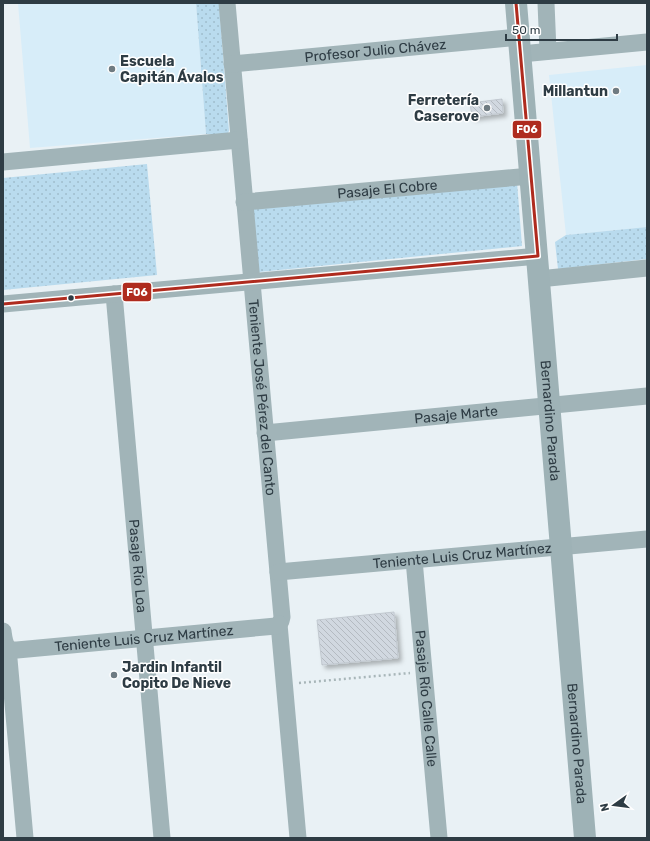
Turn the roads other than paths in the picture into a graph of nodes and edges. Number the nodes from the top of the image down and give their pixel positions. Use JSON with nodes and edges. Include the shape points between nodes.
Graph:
{"nodes":[{"id":1,"x":227,"y":3,"type":"edge"},
{"id":2,"x":516,"y":3,"type":"edge"},
{"id":3,"x":546,"y":3,"type":"edge"},
{"id":4,"x":647,"y":42,"type":"edge"},
{"id":5,"x":520,"y":45,"type":"junction"},
{"id":6,"x":548,"y":51,"type":"junction"},
{"id":7,"x":232,"y":64,"type":"junction"},
{"id":8,"x":239,"y":140,"type":"junction"},
{"id":9,"x":3,"y":162,"type":"edge"},
{"id":10,"x":531,"y":176,"type":"junction"},
{"id":11,"x":244,"y":202,"type":"junction"},
{"id":12,"x":538,"y":256,"type":"junction"},
{"id":13,"x":647,"y":268,"type":"edge"},
{"id":14,"x":539,"y":279,"type":"junction"},
{"id":15,"x":252,"y":282,"type":"junction"},
{"id":16,"x":114,"y":294,"type":"junction"},
{"id":17,"x":3,"y":304,"type":"edge"},
{"id":18,"x":647,"y":396,"type":"edge"},
{"id":19,"x":550,"y":405,"type":"junction"},
{"id":20,"x":265,"y":433,"type":"junction"},
{"id":21,"x":647,"y":539,"type":"edge"},
{"id":22,"x":561,"y":546,"type":"junction"},
{"id":23,"x":414,"y":560,"type":"junction"},
{"id":24,"x":278,"y":572,"type":"junction"},
{"id":25,"x":279,"y":624,"type":"junction"},
{"id":26,"x":3,"y":631,"type":"edge"},
{"id":27,"x":144,"y":638,"type":"junction"},
{"id":28,"x":8,"y":648,"type":"junction"},
{"id":29,"x":25,"y":838,"type":"edge"},
{"id":30,"x":162,"y":838,"type":"edge"},
{"id":31,"x":298,"y":838,"type":"edge"},
{"id":32,"x":439,"y":838,"type":"edge"},
{"id":33,"x":585,"y":838,"type":"edge"}],
"edges":[{"from":1,"to":7,"type":"street","name":"Teniente José Pérez del Canto"},
{"from":2,"to":5,"type":"street","name":"Bernardino Parada"},
{"from":3,"to":6,"type":"street"},
{"from":4,"to":6,"type":"street","name":"Profesor Julio Chávez"},
{"from":5,"to":6,"type":"street","name":"Profesor Julio Chávez"},
{"from":5,"to":7,"type":"street","name":"Profesor Julio Chávez"},
{"from":5,"to":10,"type":"street","name":"Bernardino Parada"},
{"from":7,"to":8,"type":"street","name":"Teniente José Pérez del Canto"},
{"from":8,"to":9,"type":"street"},
{"from":8,"to":11,"type":"street","name":"Teniente José Pérez del Canto"},
{"from":10,"to":11,"type":"street","name":"Pasaje El Cobre"},
{"from":10,"to":12,"type":"street","name":"Bernardino Parada"},
{"from":11,"to":15,"type":"street","name":"Teniente José Pérez del Canto"},
{"from":12,"to":14,"type":"street","name":"Bernardino Parada"},
{"from":12,"to":15,"type":"street"},
{"from":13,"to":14,"type":"street"},
{"from":14,"to":19,"type":"street","name":"Bernardino Parada"},
{"from":15,"to":16,"type":"street"},
{"from":15,"to":20,"type":"street","name":"Teniente José Pérez del Canto"},
{"from":16,"to":17,"type":"street"},
{"from":16,"to":27,"type":"street","name":"Pasaje Río Loa"},
{"from":18,"to":19,"type":"street","name":"Pasaje Marte"},
{"from":19,"to":20,"type":"street","name":"Pasaje Marte"},
{"from":19,"to":22,"type":"street","name":"Bernardino Parada"},
{"from":20,"to":24,"type":"street","name":"Teniente José Pérez del Canto"},
{"from":21,"to":22,"type":"street","name":"Teniente Luis Cruz Martínez"},
{"from":22,"to":23,"type":"street","name":"Teniente Luis Cruz Martínez"},
{"from":22,"to":33,"type":"street","name":"Bernardino Parada"},
{"from":23,"to":24,"type":"street","name":"Teniente Luis Cruz Martínez"},
{"from":23,"to":32,"type":"street","name":"Pasaje Río Calle Calle"},
{"from":24,"to":25,"type":"street","name":"Teniente José Pérez del Canto","via":[[282,617]]},
{"from":25,"to":27,"type":"street","name":"Teniente Luis Cruz Martínez"},
{"from":25,"to":31,"type":"street","name":"Teniente José Pérez del Canto"},
{"from":26,"to":28,"type":"street"},
{"from":27,"to":28,"type":"street","name":"Teniente Luis Cruz Martínez","via":[[17,650]]},
{"from":27,"to":30,"type":"street","name":"Pasaje Río Loa"},
{"from":28,"to":29,"type":"street"}]}
